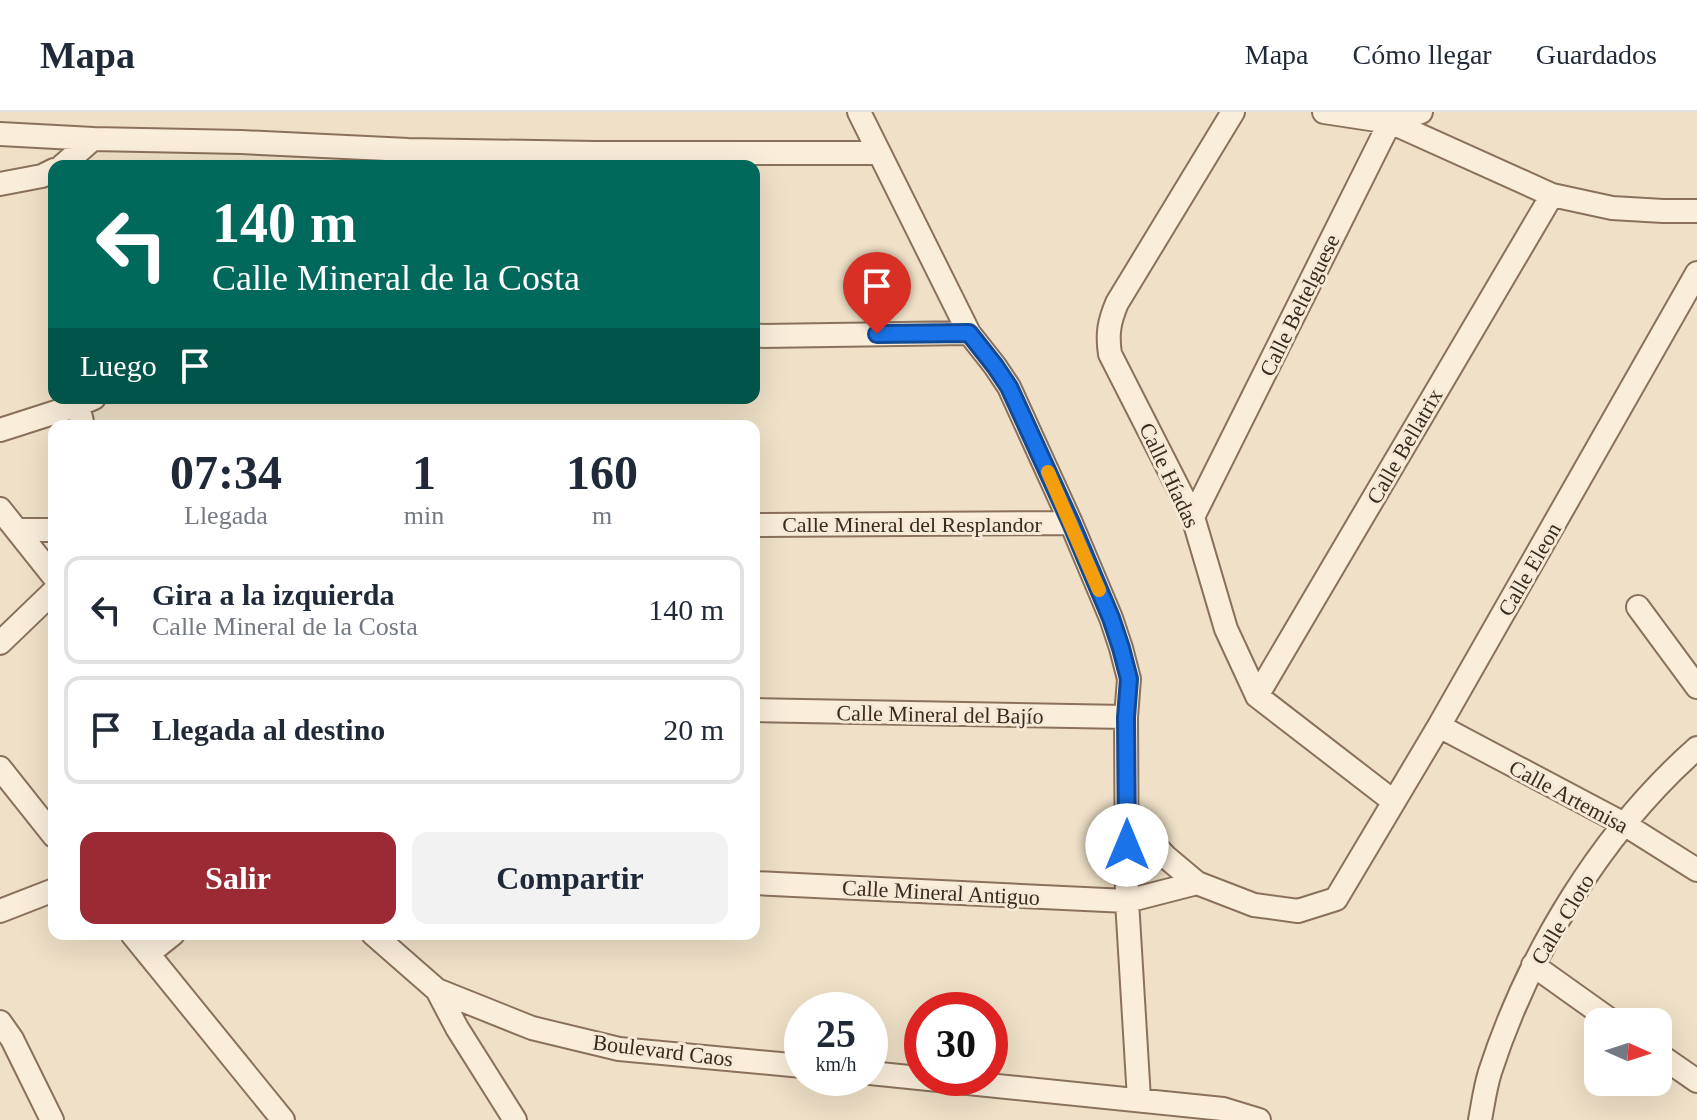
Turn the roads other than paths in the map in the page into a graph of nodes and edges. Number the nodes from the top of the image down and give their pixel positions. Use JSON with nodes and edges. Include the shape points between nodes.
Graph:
{"nodes":[{"id":1,"x":859,"y":112,"type":"edge"},
{"id":2,"x":1233,"y":112,"type":"edge"},
{"id":3,"x":1324,"y":112,"type":"edge"},
{"id":4,"x":1421,"y":112,"type":"edge"},
{"id":5,"x":1390,"y":122,"type":"junction"},
{"id":6,"x":0,"y":134,"type":"edge"},
{"id":7,"x":93,"y":139,"type":"junction"},
{"id":8,"x":878,"y":153,"type":"junction"},
{"id":9,"x":69,"y":160,"type":"edge"},
{"id":10,"x":48,"y":173,"type":"edge"},
{"id":11,"x":0,"y":184,"type":"edge"},
{"id":12,"x":1552,"y":195,"type":"junction"},
{"id":13,"x":1697,"y":211,"type":"edge"},
{"id":14,"x":1697,"y":273,"type":"edge"},
{"id":15,"x":969,"y":333,"type":"junction"},
{"id":16,"x":760,"y":336,"type":"edge"},
{"id":17,"x":85,"y":410,"type":"edge"},
{"id":18,"x":0,"y":430,"type":"edge"},
{"id":19,"x":0,"y":509,"type":"edge"},
{"id":20,"x":1193,"y":517,"type":"junction"},
{"id":21,"x":1071,"y":523,"type":"junction"},
{"id":22,"x":760,"y":525,"type":"edge"},
{"id":23,"x":17,"y":530,"type":"junction"},
{"id":24,"x":48,"y":530,"type":"edge"},
{"id":25,"x":48,"y":569,"type":"edge"},
{"id":26,"x":48,"y":597,"type":"edge"},
{"id":27,"x":1638,"y":607,"type":"dead end"},
{"id":28,"x":0,"y":643,"type":"edge"},
{"id":29,"x":1697,"y":687,"type":"edge"},
{"id":30,"x":1257,"y":696,"type":"junction"},
{"id":31,"x":760,"y":710,"type":"edge"},
{"id":32,"x":1126,"y":717,"type":"junction"},
{"id":33,"x":1439,"y":726,"type":"junction"},
{"id":34,"x":1697,"y":748,"type":"edge"},
{"id":35,"x":0,"y":768,"type":"edge"},
{"id":36,"x":1393,"y":801,"type":"junction"},
{"id":37,"x":1127,"y":816,"type":"junction"},
{"id":38,"x":1624,"y":824,"type":"junction"},
{"id":39,"x":48,"y":828,"type":"edge"},
{"id":40,"x":1697,"y":870,"type":"edge"},
{"id":41,"x":760,"y":883,"type":"edge"},
{"id":42,"x":1197,"y":883,"type":"junction"},
{"id":43,"x":48,"y":892,"type":"edge"},
{"id":44,"x":1127,"y":901,"type":"junction"},
{"id":45,"x":0,"y":911,"type":"edge"},
{"id":46,"x":137,"y":940,"type":"edge"},
{"id":47,"x":166,"y":940,"type":"edge"},
{"id":48,"x":380,"y":940,"type":"edge"},
{"id":49,"x":148,"y":954,"type":"junction"},
{"id":50,"x":1533,"y":965,"type":"junction"},
{"id":51,"x":437,"y":990,"type":"junction"},
{"id":52,"x":1593,"y":1008,"type":"edge"},
{"id":53,"x":0,"y":1022,"type":"edge"},
{"id":54,"x":784,"y":1064,"type":"edge"},
{"id":55,"x":1672,"y":1064,"type":"edge"},
{"id":56,"x":888,"y":1075,"type":"edge"},
{"id":57,"x":1697,"y":1081,"type":"edge"},
{"id":58,"x":1139,"y":1099,"type":"junction"},
{"id":59,"x":52,"y":1120,"type":"edge"},
{"id":60,"x":283,"y":1120,"type":"edge"},
{"id":61,"x":515,"y":1120,"type":"edge"},
{"id":62,"x":1259,"y":1120,"type":"edge"},
{"id":63,"x":1480,"y":1120,"type":"edge"}],
"edges":[{"from":1,"to":8,"type":"street"},
{"from":2,"to":20,"type":"street","name":"Calle Híadas","via":[[1117,303],[1107,337],[1110,354]]},
{"from":3,"to":5,"type":"street"},
{"from":4,"to":5,"type":"street"},
{"from":5,"to":12,"type":"street"},
{"from":5,"to":20,"type":"street","name":"Calle Beltelguese"},
{"from":6,"to":7,"type":"street"},
{"from":7,"to":8,"type":"street","via":[[548,153]]},
{"from":7,"to":9,"type":"street"},
{"from":8,"to":15,"type":"street"},
{"from":10,"to":11,"type":"street"},
{"from":12,"to":13,"type":"street","via":[[1612,208]]},
{"from":12,"to":30,"type":"street","name":"Calle Bellatrix"},
{"from":14,"to":33,"type":"street","name":"Calle Eleon"},
{"from":15,"to":16,"type":"street"},
{"from":15,"to":21,"type":"street","via":[[1009,387]]},
{"from":17,"to":18,"type":"street"},
{"from":19,"to":23,"type":"street"},
{"from":20,"to":30,"type":"street","name":"Calle Híadas","via":[[1226,629]]},
{"from":21,"to":22,"type":"street","name":"Calle Mineral del Resplandor"},
{"from":21,"to":32,"type":"street","via":[[1121,648],[1129,679]]},
{"from":23,"to":24,"type":"street"},
{"from":23,"to":25,"type":"street"},
{"from":26,"to":28,"type":"street"},
{"from":27,"to":29,"type":"street"},
{"from":30,"to":36,"type":"street","name":"Calle Híadas"},
{"from":31,"to":32,"type":"street","name":"Calle Mineral del Bajío"},
{"from":32,"to":37,"type":"street"},
{"from":33,"to":36,"type":"street","name":"Calle Eleon"},
{"from":33,"to":38,"type":"street","name":"Calle Artemisa"},
{"from":34,"to":38,"type":"street","name":"Calle Cloto"},
{"from":35,"to":39,"type":"street"},
{"from":36,"to":42,"type":"street","name":"Calle Eleon","via":[[1336,899],[1298,911],[1254,905]]},
{"from":37,"to":42,"type":"street","name":"Calle Eleon"},
{"from":37,"to":44,"type":"street"},
{"from":38,"to":40,"type":"street","name":"Calle Artemisa"},
{"from":38,"to":50,"type":"street","name":"Calle Cloto"},
{"from":41,"to":44,"type":"street","name":"Calle Mineral Antiguo"},
{"from":42,"to":44,"type":"street","name":"Calle Mineral Antiguo"},
{"from":43,"to":45,"type":"street"},
{"from":44,"to":58,"type":"street"},
{"from":46,"to":49,"type":"street"},
{"from":47,"to":49,"type":"street"},
{"from":48,"to":51,"type":"street"},
{"from":49,"to":60,"type":"street"},
{"from":50,"to":52,"type":"street"},
{"from":50,"to":63,"type":"street","name":"Calle Cloto","via":[[1489,1075]]},
{"from":51,"to":54,"type":"street","name":"Boulevard Caos","via":[[532,1028],[619,1049]]},
{"from":51,"to":61,"type":"street"},
{"from":53,"to":59,"type":"street"},
{"from":55,"to":57,"type":"street"},
{"from":56,"to":58,"type":"street"},
{"from":58,"to":62,"type":"street","via":[[1223,1109]]}]}
